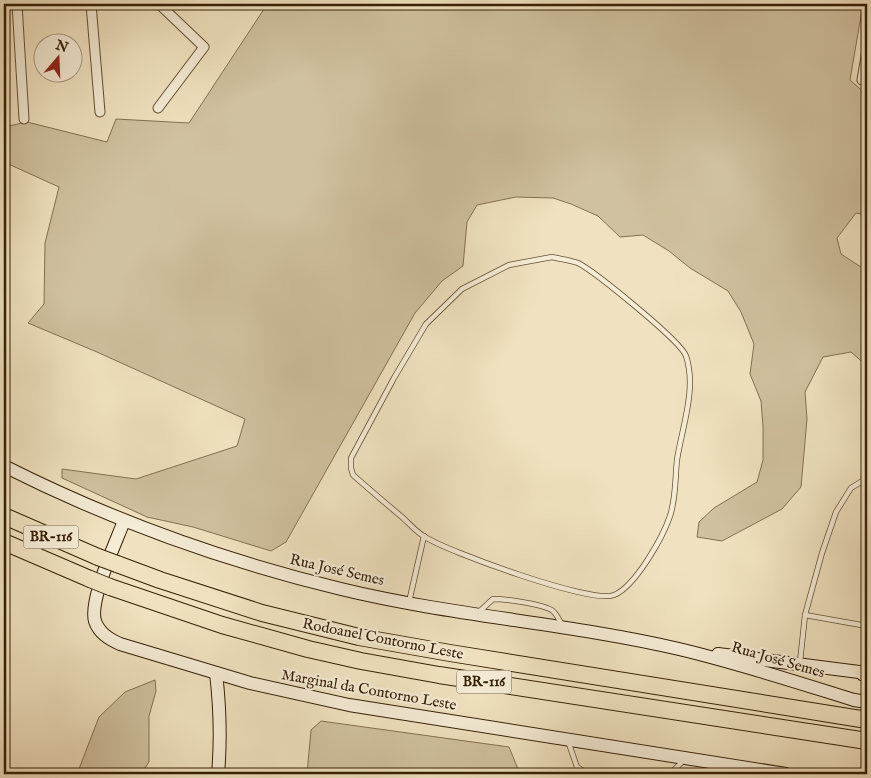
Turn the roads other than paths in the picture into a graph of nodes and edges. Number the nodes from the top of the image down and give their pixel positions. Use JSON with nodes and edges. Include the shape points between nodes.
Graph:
{"nodes":[{"id":1,"x":17,"y":4,"type":"edge"},
{"id":2,"x":90,"y":4,"type":"edge"},
{"id":3,"x":159,"y":4,"type":"edge"},
{"id":4,"x":867,"y":50,"type":"edge"},
{"id":5,"x":866,"y":59,"type":"edge"},
{"id":6,"x":865,"y":81,"type":"edge"},
{"id":7,"x":158,"y":108,"type":"dead end"},
{"id":8,"x":100,"y":112,"type":"dead end"},
{"id":9,"x":24,"y":119,"type":"dead end"},
{"id":10,"x":4,"y":466,"type":"edge"},
{"id":11,"x":867,"y":480,"type":"edge"},
{"id":12,"x":4,"y":516,"type":"edge"},
{"id":13,"x":124,"y":521,"type":"junction"},
{"id":14,"x":424,"y":536,"type":"junction"},
{"id":15,"x":4,"y":542,"type":"edge"},
{"id":16,"x":409,"y":603,"type":"junction"},
{"id":17,"x":477,"y":614,"type":"junction"},
{"id":18,"x":805,"y":615,"type":"junction"},
{"id":19,"x":867,"y":626,"type":"edge"},
{"id":20,"x":565,"y":628,"type":"junction"},
{"id":21,"x":679,"y":649,"type":"junction"},
{"id":22,"x":800,"y":664,"type":"junction"},
{"id":23,"x":216,"y":673,"type":"junction"},
{"id":24,"x":866,"y":674,"type":"edge"},
{"id":25,"x":867,"y":702,"type":"edge"},
{"id":26,"x":867,"y":720,"type":"edge"},
{"id":27,"x":568,"y":740,"type":"junction"},
{"id":28,"x":867,"y":741,"type":"edge"},
{"id":29,"x":686,"y":758,"type":"junction"},
{"id":30,"x":218,"y":774,"type":"edge"},
{"id":31,"x":588,"y":774,"type":"edge"},
{"id":32,"x":670,"y":774,"type":"edge"},
{"id":33,"x":783,"y":774,"type":"edge"}],
"edges":[{"from":1,"to":9,"type":"street"},
{"from":2,"to":8,"type":"street"},
{"from":3,"to":7,"type":"street","via":[[204,47]]},
{"from":4,"to":5,"type":"street"},
{"from":5,"to":6,"type":"street"},
{"from":10,"to":13,"type":"main road","name":"Rua José Semes"},
{"from":11,"to":18,"type":"lane","via":[[851,488],[836,512]]},
{"from":12,"to":26,"type":"highway","name":"Rodoanel Contorno Leste","number":"BR-116","bridge":true,"via":[[98,557],[169,583],[359,637]]},
{"from":13,"to":16,"type":"main road","name":"Rua José Semes","via":[[277,573]]},
{"from":13,"to":23,"type":"main road","name":"Marginal da Contorno Leste","via":[[96,596],[94,613],[99,630],[120,644]]},
{"from":14,"to":14,"type":"lane","via":[[461,554],[559,588],[604,597],[624,589],[646,563],[670,517],[690,389],[685,354],[658,326],[576,262],[552,257],[510,265],[462,289],[426,324],[351,458],[353,476]]},
{"from":14,"to":16,"type":"lane"},
{"from":15,"to":28,"type":"highway","name":"Rodoanel Contorno Leste","number":"BR-116","bridge":true,"via":[[110,587],[232,627],[360,661],[439,676]]},
{"from":16,"to":17,"type":"main road","name":"Rua José Semes"},
{"from":17,"to":20,"type":"main road","name":"Rua José Semes"},
{"from":17,"to":20,"type":"lane","via":[[493,599],[505,599],[545,607]]},
{"from":18,"to":19,"type":"lane"},
{"from":18,"to":22,"type":"lane"},
{"from":20,"to":21,"type":"main road","name":"Rua José Semes"},
{"from":21,"to":22,"type":"main road","name":"Rua José Semes"},
{"from":21,"to":25,"type":"main road","name":"Rua José Semes"},
{"from":22,"to":24,"type":"main road","name":"Rua José Semes"},
{"from":23,"to":27,"type":"main road","name":"Marginal da Contorno Leste","via":[[349,705]]},
{"from":23,"to":30,"type":"main road","via":[[220,725]]},
{"from":27,"to":29,"type":"main road","name":"Marginal da Contorno Leste"},
{"from":27,"to":31,"type":"lane","via":[[577,767]]},
{"from":29,"to":32,"type":"lane"},
{"from":29,"to":33,"type":"main road","name":"Marginal da Contorno Leste"}]}
